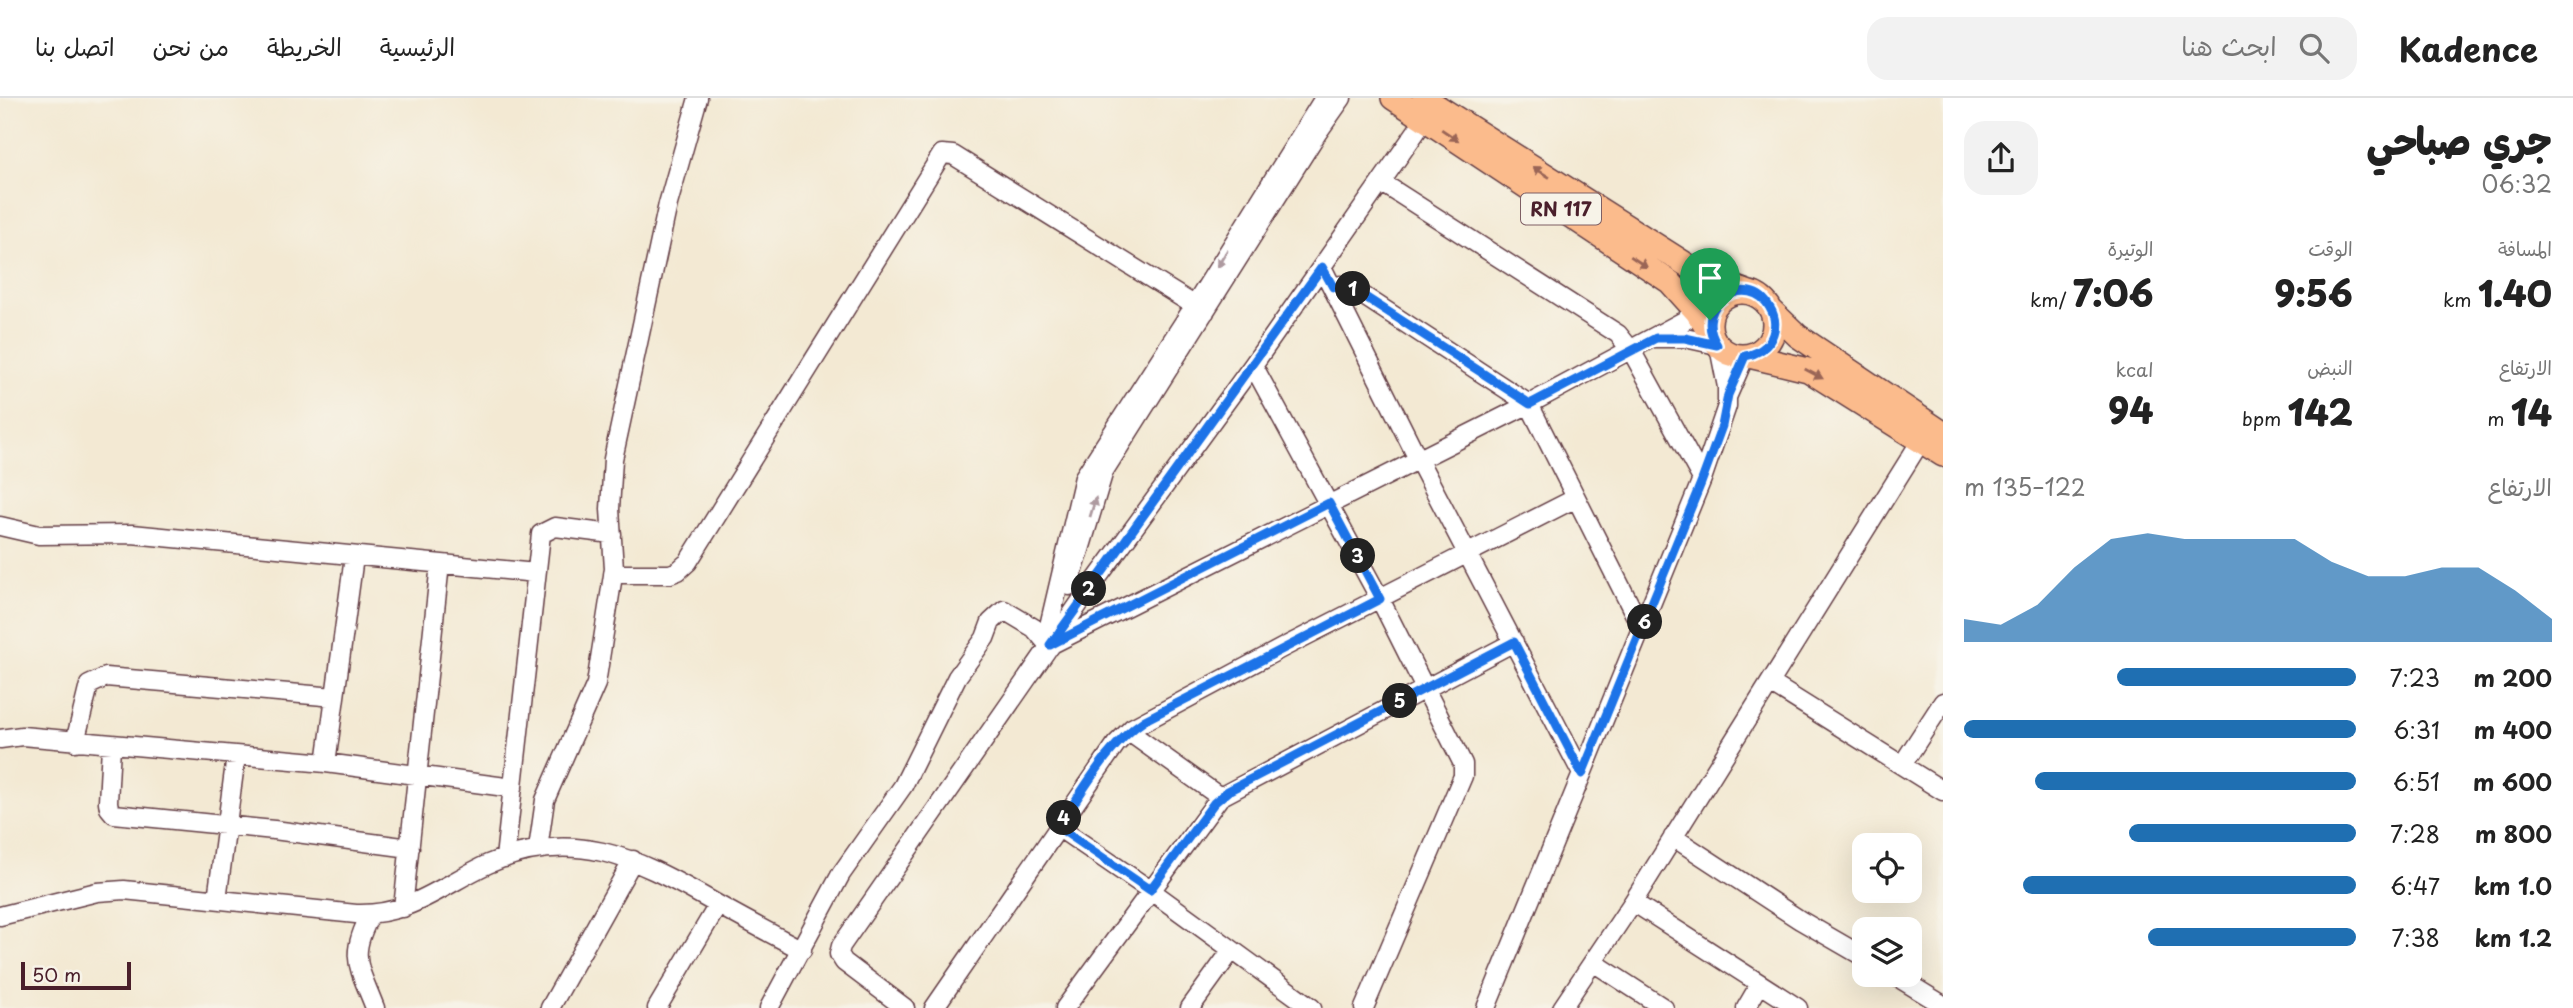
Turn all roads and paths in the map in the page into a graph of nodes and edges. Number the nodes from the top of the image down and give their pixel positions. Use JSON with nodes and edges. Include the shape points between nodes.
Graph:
{"nodes":[{"id":1,"x":698,"y":98,"type":"edge"},
{"id":2,"x":1324,"y":98,"type":"edge"},
{"id":3,"x":1342,"y":98,"type":"edge"},
{"id":4,"x":1393,"y":98,"type":"edge"},
{"id":5,"x":1425,"y":108,"type":"edge"},
{"id":6,"x":1381,"y":182,"type":"junction"},
{"id":7,"x":1322,"y":267,"type":"junction"},
{"id":8,"x":1333,"y":287,"type":"junction"},
{"id":9,"x":1747,"y":292,"type":"junction"},
{"id":10,"x":1719,"y":302,"type":"junction"},
{"id":11,"x":1200,"y":309,"type":"junction"},
{"id":12,"x":1772,"y":311,"type":"junction"},
{"id":13,"x":1697,"y":312,"type":"junction"},
{"id":14,"x":1656,"y":338,"type":"junction"},
{"id":15,"x":1716,"y":343,"type":"junction"},
{"id":16,"x":1630,"y":350,"type":"junction"},
{"id":17,"x":1747,"y":356,"type":"junction"},
{"id":18,"x":1253,"y":365,"type":"junction"},
{"id":19,"x":1728,"y":395,"type":"junction"},
{"id":20,"x":1530,"y":404,"type":"junction"},
{"id":21,"x":1932,"y":433,"type":"edge"},
{"id":22,"x":1943,"y":455,"type":"edge"},
{"id":23,"x":1418,"y":459,"type":"junction"},
{"id":24,"x":1702,"y":479,"type":"junction"},
{"id":25,"x":1576,"y":498,"type":"junction"},
{"id":26,"x":1329,"y":503,"type":"junction"},
{"id":27,"x":0,"y":526,"type":"edge"},
{"id":28,"x":612,"y":534,"type":"junction"},
{"id":29,"x":1468,"y":555,"type":"junction"},
{"id":30,"x":354,"y":557,"type":"junction"},
{"id":31,"x":440,"y":564,"type":"junction"},
{"id":32,"x":536,"y":573,"type":"junction"},
{"id":33,"x":613,"y":574,"type":"junction"},
{"id":34,"x":1380,"y":599,"type":"junction"},
{"id":35,"x":1642,"y":629,"type":"junction"},
{"id":36,"x":1514,"y":642,"type":"junction"},
{"id":37,"x":1051,"y":645,"type":"junction"},
{"id":38,"x":1770,"y":683,"type":"junction"},
{"id":39,"x":1425,"y":689,"type":"junction"},
{"id":40,"x":335,"y":697,"type":"junction"},
{"id":41,"x":1943,"y":702,"type":"edge"},
{"id":42,"x":1129,"y":732,"type":"junction"},
{"id":43,"x":1,"y":738,"type":"edge"},
{"id":44,"x":75,"y":742,"type":"junction"},
{"id":45,"x":111,"y":746,"type":"junction"},
{"id":46,"x":236,"y":756,"type":"junction"},
{"id":47,"x":326,"y":763,"type":"junction"},
{"id":48,"x":1902,"y":765,"type":"junction"},
{"id":49,"x":419,"y":774,"type":"junction"},
{"id":50,"x":1582,"y":774,"type":"junction"},
{"id":51,"x":513,"y":788,"type":"junction"},
{"id":52,"x":1943,"y":791,"type":"edge"},
{"id":53,"x":1220,"y":797,"type":"junction"},
{"id":54,"x":228,"y":825,"type":"junction"},
{"id":55,"x":1058,"y":827,"type":"junction"},
{"id":56,"x":1673,"y":837,"type":"junction"},
{"id":57,"x":410,"y":848,"type":"junction"},
{"id":58,"x":538,"y":849,"type":"junction"},
{"id":59,"x":505,"y":858,"type":"junction"},
{"id":60,"x":633,"y":860,"type":"junction"},
{"id":61,"x":1150,"y":890,"type":"junction"},
{"id":62,"x":217,"y":899,"type":"junction"},
{"id":63,"x":1633,"y":902,"type":"junction"},
{"id":64,"x":718,"y":905,"type":"junction"},
{"id":65,"x":403,"y":908,"type":"junction"},
{"id":66,"x":371,"y":914,"type":"junction"},
{"id":67,"x":0,"y":916,"type":"edge"},
{"id":68,"x":802,"y":950,"type":"junction"},
{"id":69,"x":1232,"y":950,"type":"junction"},
{"id":70,"x":1852,"y":950,"type":"edge"},
{"id":71,"x":1592,"y":962,"type":"junction"},
{"id":72,"x":1760,"y":984,"type":"junction"},
{"id":73,"x":1915,"y":987,"type":"edge"},
{"id":74,"x":1939,"y":1001,"type":"edge"},
{"id":75,"x":375,"y":1008,"type":"edge"},
{"id":76,"x":550,"y":1008,"type":"edge"},
{"id":77,"x":657,"y":1008,"type":"edge"},
{"id":78,"x":769,"y":1008,"type":"edge"},
{"id":79,"x":905,"y":1008,"type":"edge"},
{"id":80,"x":934,"y":1008,"type":"edge"},
{"id":81,"x":1065,"y":1008,"type":"edge"},
{"id":82,"x":1190,"y":1008,"type":"edge"},
{"id":83,"x":1312,"y":1008,"type":"edge"},
{"id":84,"x":1364,"y":1008,"type":"edge"},
{"id":85,"x":1486,"y":1008,"type":"edge"},
{"id":86,"x":1563,"y":1008,"type":"edge"},
{"id":87,"x":1664,"y":1008,"type":"edge"},
{"id":88,"x":1746,"y":1008,"type":"edge"},
{"id":89,"x":1798,"y":1008,"type":"edge"}],
"edges":[{"from":1,"to":28,"type":"street","via":[[668,204],[613,459]]},
{"from":2,"to":11,"type":"street","one_way":true},
{"from":3,"to":11,"type":"street"},
{"from":4,"to":5,"type":"main road","number":"RN 117"},
{"from":5,"to":6,"type":"street"},
{"from":9,"to":5,"type":"main road","number":"RN 117","one_way":true,"via":[[1706,276]]},
{"from":5,"to":13,"type":"main road","number":"RN 117","one_way":true,"via":[[1670,282]]},
{"from":6,"to":7,"type":"street"},
{"from":6,"to":16,"type":"street","via":[[1611,329]]},
{"from":7,"to":8,"type":"street"},
{"from":7,"to":18,"type":"street"},
{"from":8,"to":20,"type":"street","via":[[1353,289]]},
{"from":8,"to":23,"type":"street"},
{"from":9,"to":10,"type":"main road","via":[[1730,294]]},
{"from":9,"to":12,"type":"main road","via":[[1762,298]]},
{"from":10,"to":13,"type":"street"},
{"from":10,"to":15,"type":"main road","via":[[1710,320]]},
{"from":11,"to":33,"type":"street","via":[[950,153],[942,154],[688,562],[670,574]]},
{"from":11,"to":37,"type":"street","via":[[1098,468],[1084,477],[1049,626]]},
{"from":12,"to":17,"type":"main road","via":[[1775,326],[1770,341]]},
{"from":12,"to":21,"type":"main road","via":[[1798,336]]},
{"from":13,"to":14,"type":"street"},
{"from":13,"to":15,"type":"main road","number":"RN 117"},
{"from":14,"to":15,"type":"street"},
{"from":14,"to":16,"type":"street"},
{"from":15,"to":17,"type":"main road","via":[[1730,354]]},
{"from":15,"to":19,"type":"street"},
{"from":16,"to":20,"type":"street"},
{"from":16,"to":24,"type":"street"},
{"from":17,"to":19,"type":"street"},
{"from":17,"to":21,"type":"main road","one_way":true,"via":[[1808,370]]},
{"from":18,"to":26,"type":"street"},
{"from":18,"to":37,"type":"street"},
{"from":19,"to":24,"type":"street"},
{"from":20,"to":23,"type":"street"},
{"from":20,"to":25,"type":"street"},
{"from":21,"to":22,"type":"main road"},
{"from":21,"to":38,"type":"street"},
{"from":23,"to":26,"type":"street"},
{"from":23,"to":29,"type":"street"},
{"from":24,"to":35,"type":"street"},
{"from":25,"to":29,"type":"street"},
{"from":25,"to":35,"type":"street"},
{"from":26,"to":34,"type":"street"},
{"from":26,"to":37,"type":"street"},
{"from":27,"to":30,"type":"street","via":[[38,535],[132,534]]},
{"from":28,"to":32,"type":"street","via":[[563,527],[546,530],[540,537]]},
{"from":28,"to":33,"type":"street"},
{"from":29,"to":34,"type":"street"},
{"from":29,"to":36,"type":"street"},
{"from":30,"to":31,"type":"street"},
{"from":30,"to":40,"type":"street"},
{"from":31,"to":32,"type":"street"},
{"from":31,"to":49,"type":"street"},
{"from":32,"to":51,"type":"street"},
{"from":33,"to":58,"type":"street","via":[[596,684],[545,800]]},
{"from":34,"to":39,"type":"street"},
{"from":34,"to":42,"type":"street","via":[[1157,713]]},
{"from":35,"to":50,"type":"street"},
{"from":36,"to":39,"type":"street"},
{"from":36,"to":50,"type":"street"},
{"from":37,"to":68,"type":"street","via":[[1004,610],[990,621],[985,638],[957,677],[903,786],[846,867]]},
{"from":37,"to":79,"type":"street","via":[[841,946],[844,962]]},
{"from":38,"to":48,"type":"street"},
{"from":38,"to":56,"type":"street"},
{"from":39,"to":53,"type":"street"},
{"from":39,"to":84,"type":"street","via":[[1462,758],[1463,776]]},
{"from":40,"to":44,"type":"street","via":[[106,677],[89,685]]},
{"from":40,"to":47,"type":"street"},
{"from":41,"to":48,"type":"street"},
{"from":42,"to":53,"type":"street"},
{"from":42,"to":55,"type":"street"},
{"from":43,"to":44,"type":"street"},
{"from":44,"to":45,"type":"street"},
{"from":45,"to":46,"type":"street"},
{"from":45,"to":54,"type":"street","via":[[108,802],[114,814]]},
{"from":46,"to":47,"type":"street"},
{"from":46,"to":54,"type":"street"},
{"from":47,"to":49,"type":"street"},
{"from":48,"to":52,"type":"street"},
{"from":49,"to":51,"type":"street"},
{"from":49,"to":57,"type":"street"},
{"from":50,"to":85,"type":"street"},
{"from":51,"to":59,"type":"street"},
{"from":53,"to":61,"type":"street"},
{"from":54,"to":57,"type":"street"},
{"from":54,"to":62,"type":"street"},
{"from":55,"to":61,"type":"street"},
{"from":55,"to":80,"type":"street"},
{"from":56,"to":63,"type":"street"},
{"from":56,"to":70,"type":"street"},
{"from":57,"to":65,"type":"street"},
{"from":58,"to":59,"type":"street"},
{"from":58,"to":60,"type":"street","via":[[584,848]]},
{"from":59,"to":65,"type":"street"},
{"from":60,"to":64,"type":"street"},
{"from":60,"to":76,"type":"street"},
{"from":61,"to":69,"type":"street"},
{"from":61,"to":81,"type":"street"},
{"from":62,"to":66,"type":"street"},
{"from":62,"to":67,"type":"street","via":[[108,891]]},
{"from":63,"to":71,"type":"street"},
{"from":63,"to":72,"type":"street"},
{"from":64,"to":68,"type":"street"},
{"from":64,"to":77,"type":"street"},
{"from":65,"to":66,"type":"street"},
{"from":66,"to":75,"type":"street","via":[[361,933],[357,963]]},
{"from":68,"to":78,"type":"street"},
{"from":69,"to":82,"type":"street"},
{"from":69,"to":83,"type":"street"},
{"from":71,"to":86,"type":"street"},
{"from":71,"to":87,"type":"street"},
{"from":72,"to":88,"type":"street"},
{"from":72,"to":89,"type":"street"},
{"from":73,"to":74,"type":"street"}]}
